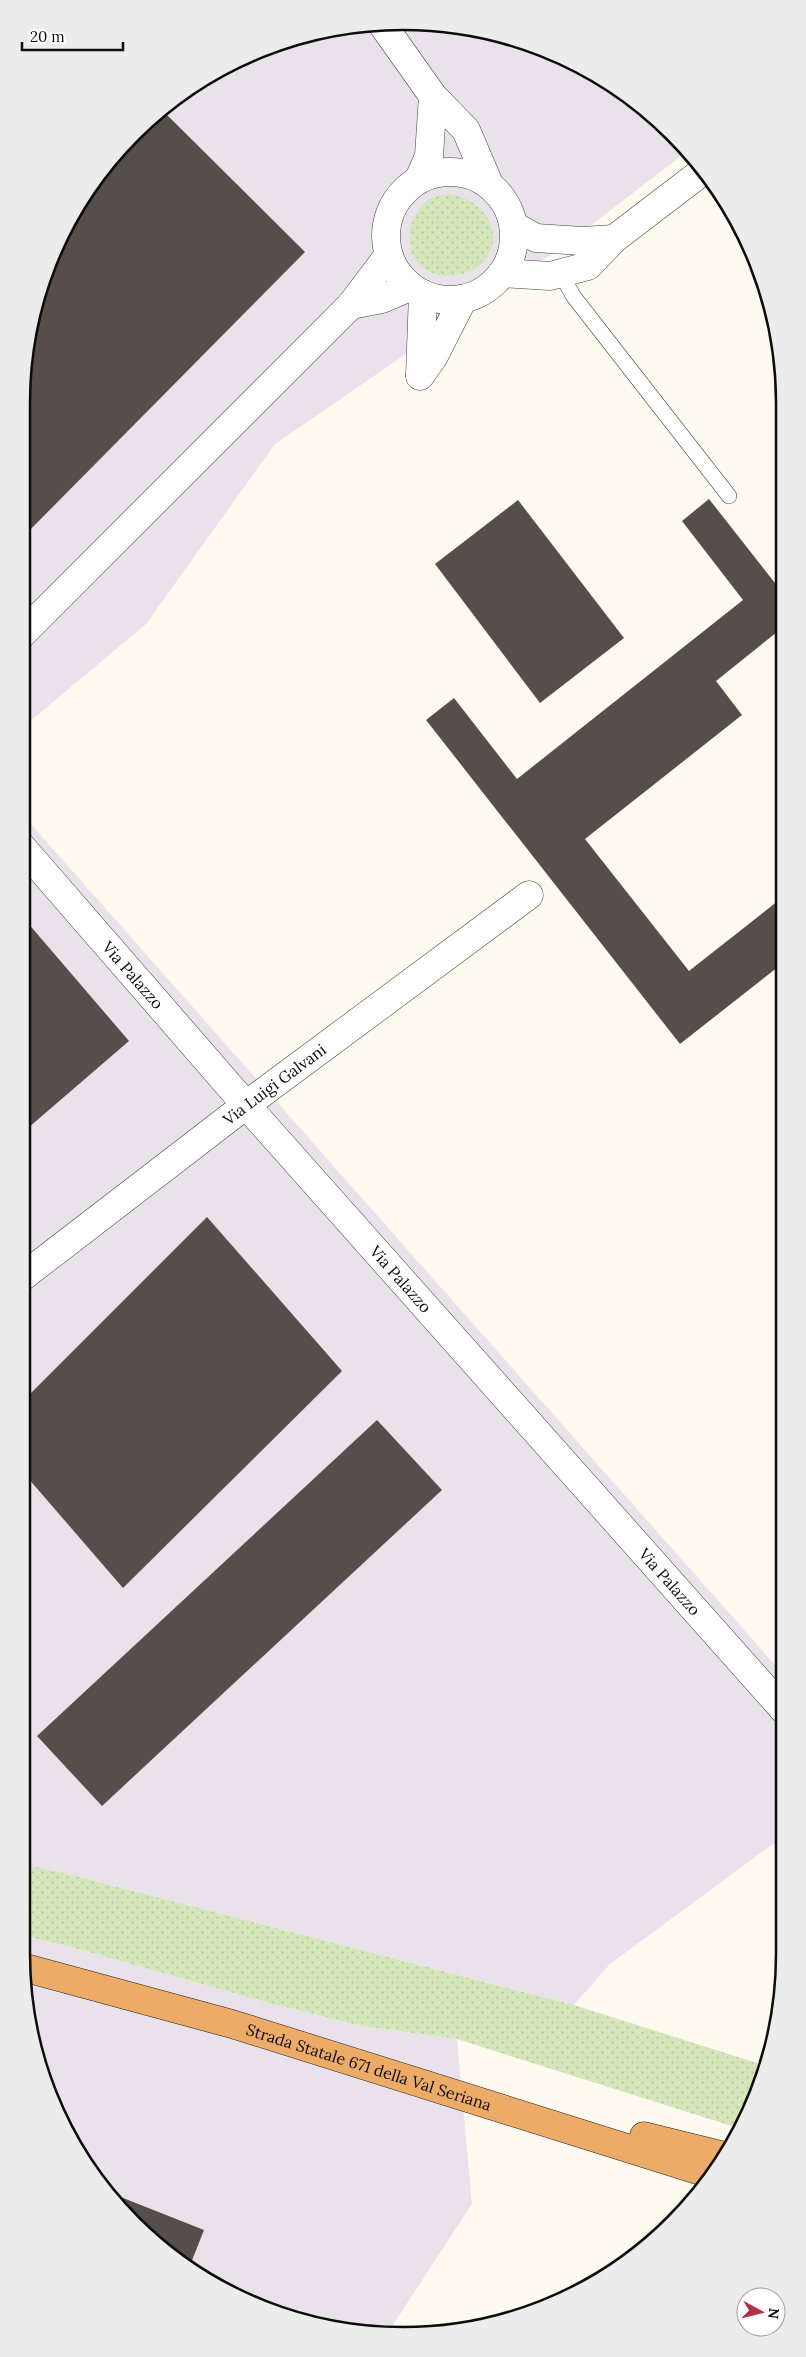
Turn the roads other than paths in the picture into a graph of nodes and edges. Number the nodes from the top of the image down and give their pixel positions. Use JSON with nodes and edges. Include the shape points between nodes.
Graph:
{"nodes":[{"id":1,"x":387,"y":31,"type":"edge"},
{"id":2,"x":433,"y":96,"type":"junction"},
{"id":3,"x":698,"y":175,"type":"edge"},
{"id":4,"x":419,"y":178,"type":"junction"},
{"id":5,"x":489,"y":184,"type":"junction"},
{"id":6,"x":514,"y":226,"type":"junction"},
{"id":7,"x":614,"y":239,"type":"junction"},
{"id":8,"x":388,"y":256,"type":"junction"},
{"id":9,"x":502,"y":273,"type":"junction"},
{"id":10,"x":560,"y":273,"type":"junction"},
{"id":11,"x":416,"y":290,"type":"junction"},
{"id":12,"x":463,"y":299,"type":"junction"},
{"id":13,"x":351,"y":305,"type":"junction"},
{"id":14,"x":729,"y":496,"type":"dead end"},
{"id":15,"x":30,"y":626,"type":"edge"},
{"id":16,"x":30,"y":856,"type":"edge"},
{"id":17,"x":529,"y":895,"type":"dead end"},
{"id":18,"x":246,"y":1105,"type":"junction"},
{"id":19,"x":30,"y":1271,"type":"edge"},
{"id":20,"x":776,"y":1701,"type":"edge"},
{"id":21,"x":31,"y":1968,"type":"edge"},
{"id":22,"x":434,"y":2086,"type":"junction"},
{"id":23,"x":717,"y":2154,"type":"edge"},
{"id":24,"x":705,"y":2172,"type":"edge"},
{"id":25,"x":696,"y":2184,"type":"edge"}],
"edges":[{"from":1,"to":2,"type":"street"},
{"from":2,"to":4,"type":"street","via":[[429,156]]},
{"from":2,"to":5,"type":"street","via":[[466,130]]},
{"from":3,"to":7,"type":"street"},
{"from":4,"to":5,"type":"street","via":[[454,171]]},
{"from":4,"to":8,"type":"street","via":[[397,199],[386,226]]},
{"from":5,"to":6,"type":"street","via":[[505,203]]},
{"from":6,"to":7,"type":"street","via":[[536,238]]},
{"from":6,"to":9,"type":"street","via":[[512,251]]},
{"from":7,"to":10,"type":"street","via":[[588,266]]},
{"from":8,"to":11,"type":"street","via":[[397,273]]},
{"from":8,"to":13,"type":"street"},
{"from":9,"to":10,"type":"street","via":[[550,276]]},
{"from":9,"to":12,"type":"street","via":[[485,290]]},
{"from":10,"to":14,"type":"lane","via":[[574,297]]},
{"from":11,"to":12,"type":"street","via":[[442,300]]},
{"from":11,"to":12,"type":"street","via":[[420,376]]},
{"from":11,"to":13,"type":"street"},
{"from":13,"to":15,"type":"street"},
{"from":16,"to":18,"type":"street","name":"Via Palazzo"},
{"from":17,"to":18,"type":"street","name":"Via Luigi Galvani"},
{"from":18,"to":19,"type":"street","name":"Via Luigi Galvani"},
{"from":18,"to":20,"type":"street","name":"Via Palazzo"},
{"from":21,"to":22,"type":"highway","name":"Strada Statale 671 della Val Seriana","via":[[232,2024]]},
{"from":22,"to":23,"type":"highway"},
{"from":22,"to":24,"type":"highway","name":"Strada Statale 671 della Val Seriana"},
{"from":22,"to":25,"type":"highway"}]}
